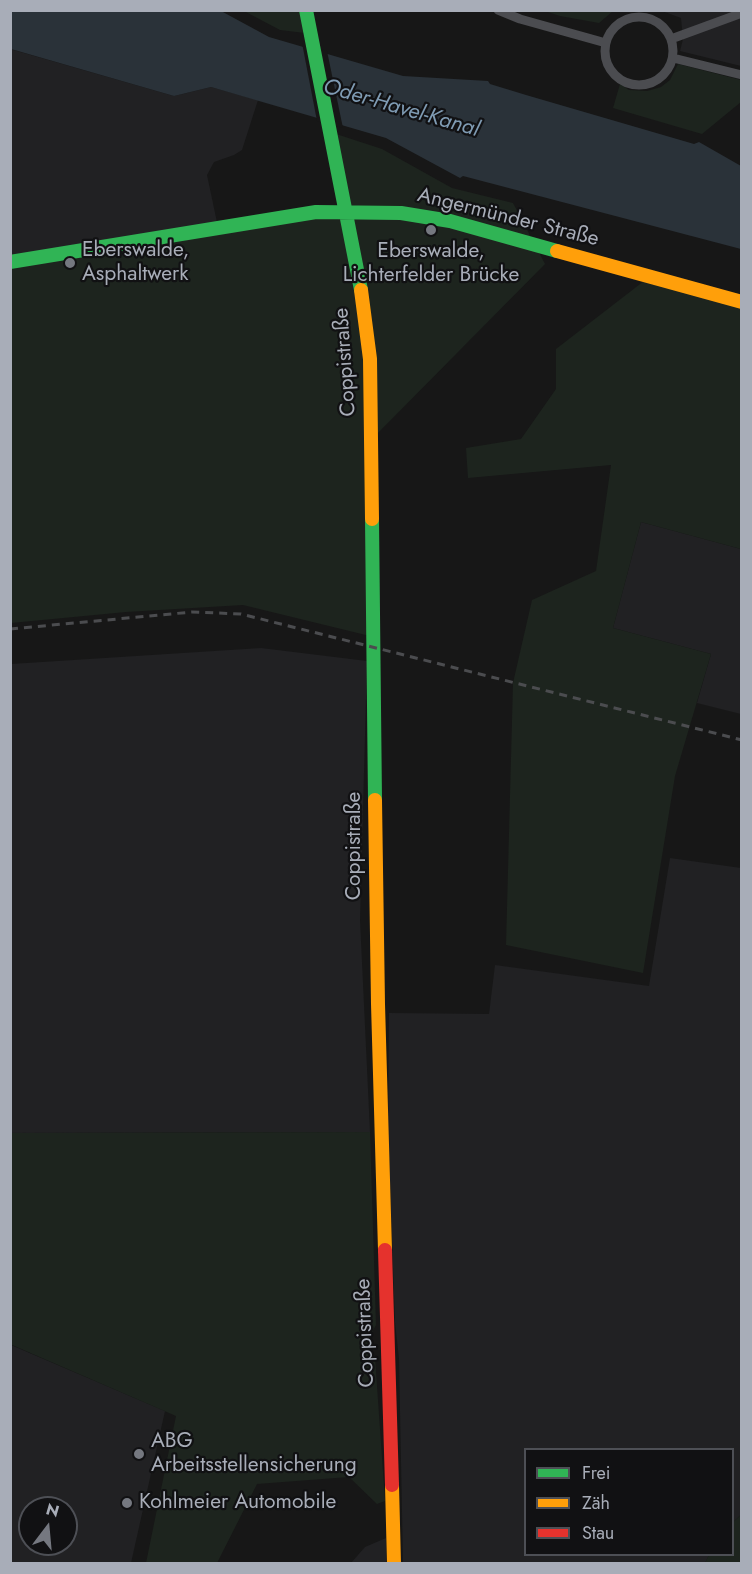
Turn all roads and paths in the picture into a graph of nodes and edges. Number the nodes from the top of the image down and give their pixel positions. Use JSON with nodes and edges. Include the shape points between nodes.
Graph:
{"nodes":[{"id":1,"x":306,"y":10,"type":"edge"},
{"id":2,"x":498,"y":10,"type":"edge"},
{"id":3,"x":741,"y":13,"type":"edge"},
{"id":4,"x":671,"y":39,"type":"junction"},
{"id":5,"x":606,"y":43,"type":"junction"},
{"id":6,"x":673,"y":58,"type":"junction"},
{"id":7,"x":741,"y":75,"type":"edge"},
{"id":8,"x":346,"y":212,"type":"junction"},
{"id":9,"x":10,"y":262,"type":"edge"},
{"id":10,"x":741,"y":302,"type":"edge"},
{"id":11,"x":394,"y":1563,"type":"edge"}],
"edges":[{"from":1,"to":8,"type":"main road","name":"Coppistraße"},
{"from":2,"to":5,"type":"street"},
{"from":3,"to":4,"type":"street"},
{"from":4,"to":5,"type":"street","via":[[658,23],[637,18],[618,25]]},
{"from":4,"to":6,"type":"street"},
{"from":5,"to":6,"type":"street","via":[[608,64],[622,81],[632,84],[643,85],[662,77]]},
{"from":6,"to":7,"type":"street"},
{"from":8,"to":9,"type":"main road","name":"Angermünder Straße","via":[[316,212]]},
{"from":8,"to":10,"type":"main road","name":"Angermünder Straße","via":[[401,213],[450,221]]},
{"from":8,"to":11,"type":"main road","name":"Coppistraße","via":[[366,318],[371,388],[378,1004]]}]}
